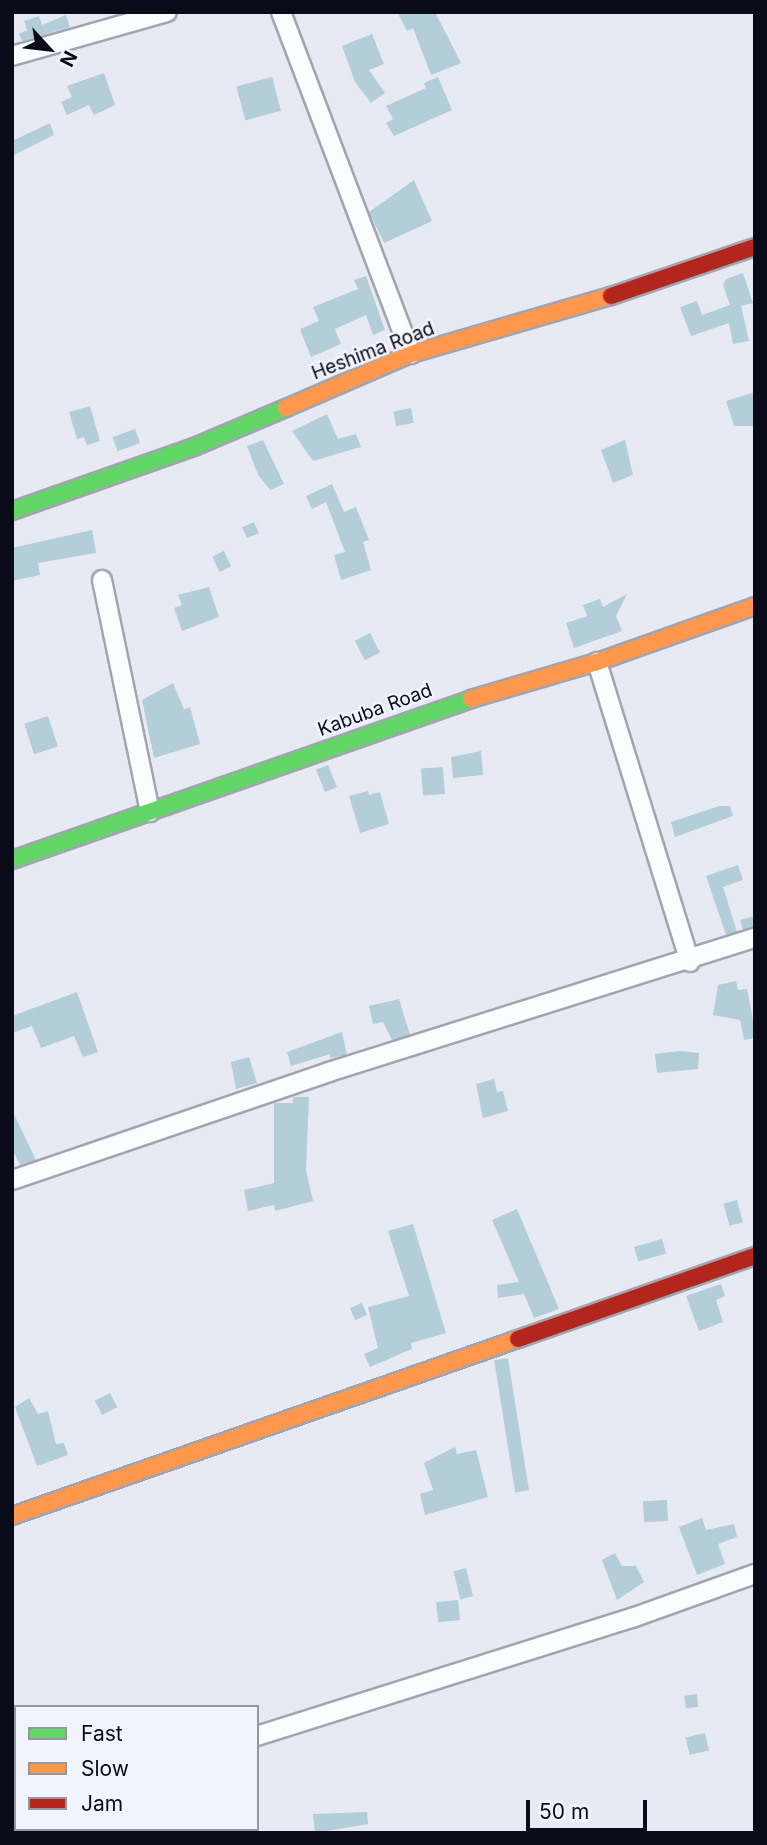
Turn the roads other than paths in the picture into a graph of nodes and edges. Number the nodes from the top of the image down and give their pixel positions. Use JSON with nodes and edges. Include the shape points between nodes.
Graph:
{"nodes":[{"id":1,"x":167,"y":12,"type":"edge"},
{"id":2,"x":281,"y":12,"type":"edge"},
{"id":3,"x":12,"y":56,"type":"edge"},
{"id":4,"x":755,"y":247,"type":"edge"},
{"id":5,"x":411,"y":355,"type":"junction"},
{"id":6,"x":12,"y":511,"type":"edge"},
{"id":7,"x":102,"y":580,"type":"dead end"},
{"id":8,"x":755,"y":606,"type":"edge"},
{"id":9,"x":597,"y":662,"type":"junction"},
{"id":10,"x":150,"y":812,"type":"junction"},
{"id":11,"x":12,"y":860,"type":"edge"},
{"id":12,"x":755,"y":938,"type":"edge"},
{"id":13,"x":690,"y":962,"type":"junction"},
{"id":14,"x":12,"y":1180,"type":"edge"},
{"id":15,"x":755,"y":1256,"type":"edge"},
{"id":16,"x":12,"y":1516,"type":"edge"},
{"id":17,"x":755,"y":1574,"type":"edge"},
{"id":18,"x":259,"y":1735,"type":"edge"}],
"edges":[{"from":1,"to":3,"type":"street"},
{"from":2,"to":5,"type":"street"},
{"from":4,"to":5,"type":"street","name":"Heshima Road","via":[[571,310]]},
{"from":5,"to":6,"type":"street","name":"Heshima Road","via":[[194,447]]},
{"from":7,"to":10,"type":"street"},
{"from":8,"to":9,"type":"street","name":"Kabuba Road"},
{"from":9,"to":10,"type":"street","name":"Kabuba Road","via":[[461,702]]},
{"from":9,"to":13,"type":"street"},
{"from":10,"to":11,"type":"street","name":"Kabuba Road"},
{"from":12,"to":13,"type":"street"},
{"from":13,"to":14,"type":"street","via":[[329,1072]]},
{"from":15,"to":16,"type":"street"},
{"from":17,"to":18,"type":"street","via":[[632,1618]]}]}
